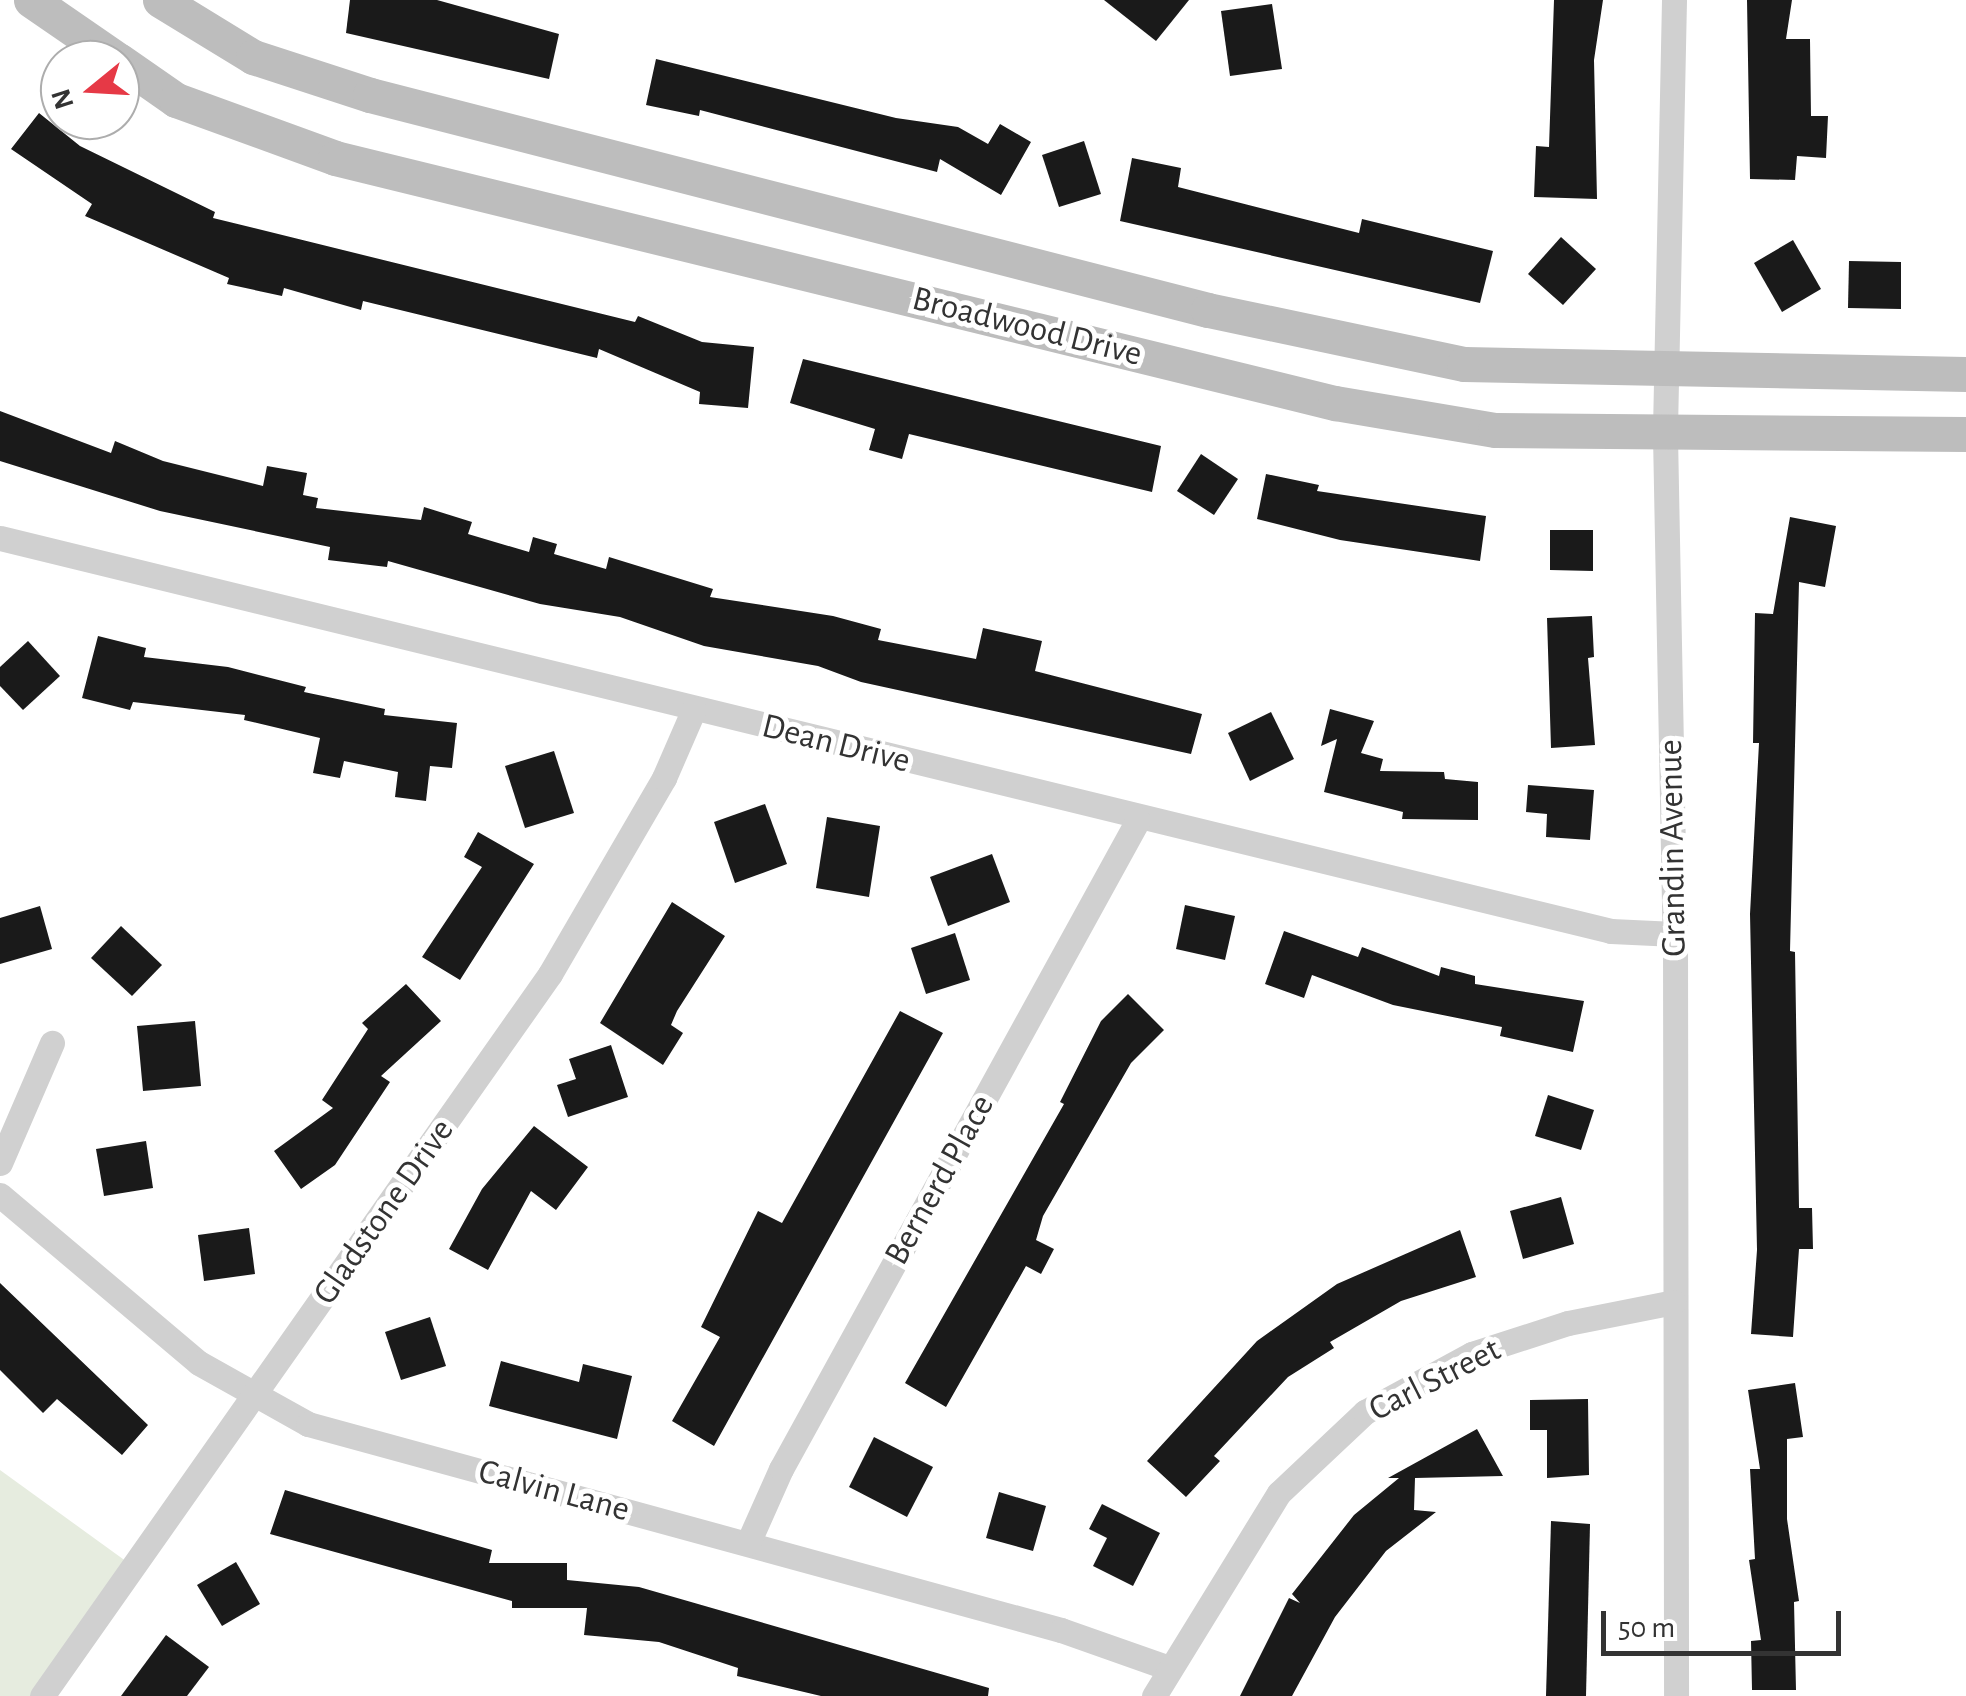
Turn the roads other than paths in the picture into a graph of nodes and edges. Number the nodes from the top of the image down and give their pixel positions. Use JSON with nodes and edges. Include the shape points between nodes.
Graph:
{"nodes":[{"id":1,"x":32,"y":0,"type":"edge"},
{"id":2,"x":160,"y":0,"type":"edge"},
{"id":3,"x":1674,"y":0,"type":"edge"},
{"id":4,"x":89,"y":40,"type":"edge"},
{"id":5,"x":140,"y":75,"type":"edge"},
{"id":6,"x":1666,"y":371,"type":"junction"},
{"id":7,"x":1966,"y":374,"type":"edge"},
{"id":8,"x":1966,"y":434,"type":"edge"},
{"id":9,"x":1665,"y":435,"type":"junction"},
{"id":10,"x":4,"y":547,"type":"edge"},
{"id":11,"x":694,"y":708,"type":"junction"},
{"id":12,"x":1138,"y":820,"type":"junction"},
{"id":13,"x":1675,"y":934,"type":"junction"},
{"id":14,"x":52,"y":1043,"type":"dead end"},
{"id":15,"x":0,"y":1163,"type":"edge"},
{"id":16,"x":0,"y":1195,"type":"edge"},
{"id":17,"x":1674,"y":1302,"type":"junction"},
{"id":18,"x":256,"y":1395,"type":"junction"},
{"id":19,"x":748,"y":1543,"type":"junction"},
{"id":20,"x":1170,"y":1668,"type":"junction"},
{"id":21,"x":42,"y":1696,"type":"edge"},
{"id":22,"x":1154,"y":1696,"type":"edge"},
{"id":23,"x":1676,"y":1696,"type":"edge"}],
"edges":[{"from":1,"to":4,"type":"street","name":"Broadwood Drive"},
{"from":2,"to":6,"type":"street","name":"Broadwood Drive","via":[[253,57],[370,96],[1208,310],[1464,364]]},
{"from":3,"to":6,"type":"street","name":"Grandin Avenue"},
{"from":5,"to":9,"type":"street","name":"Broadwood Drive","via":[[176,100],[335,158],[1316,398],[1495,430]]},
{"from":6,"to":7,"type":"street","name":"Broadwood Drive"},
{"from":6,"to":9,"type":"street","name":"Grandin Avenue"},
{"from":8,"to":9,"type":"street","name":"Broadwood Drive"},
{"from":9,"to":13,"type":"street","name":"Grandin Avenue"},
{"from":10,"to":11,"type":"street","name":"Dean Drive"},
{"from":11,"to":12,"type":"street","name":"Dean Drive"},
{"from":11,"to":18,"type":"street","name":"Gladstone Drive","via":[[664,778],[550,974]]},
{"from":12,"to":13,"type":"street","name":"Dean Drive","via":[[1611,931]]},
{"from":12,"to":19,"type":"street","name":"Bernerd Place","via":[[782,1469]]},
{"from":13,"to":17,"type":"street","name":"Grandin Avenue"},
{"from":14,"to":15,"type":"street"},
{"from":16,"to":18,"type":"street","name":"Calvin Lane","via":[[199,1364]]},
{"from":17,"to":20,"type":"street","name":"Carl Street","via":[[1568,1323],[1472,1354],[1365,1412],[1279,1493]]},
{"from":17,"to":23,"type":"street","name":"Grandin Avenue"},
{"from":18,"to":19,"type":"street","name":"Calvin Lane","via":[[308,1424]]},
{"from":18,"to":21,"type":"street","name":"Gladstone Drive"},
{"from":19,"to":20,"type":"street","name":"Calvin Lane","via":[[1061,1630]]},
{"from":20,"to":22,"type":"street","name":"Carl Street"}]}
